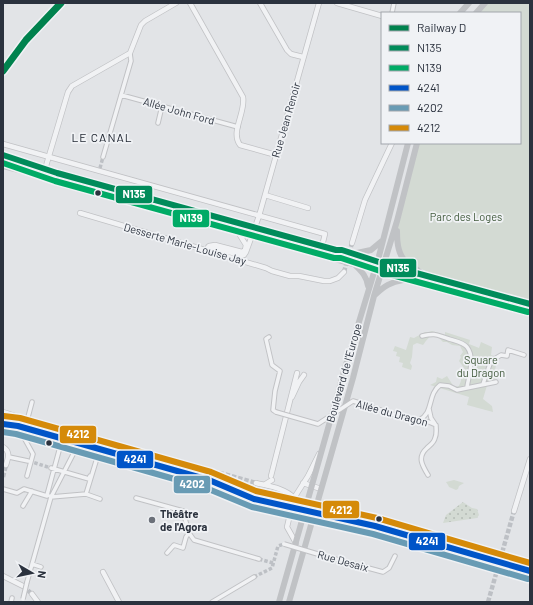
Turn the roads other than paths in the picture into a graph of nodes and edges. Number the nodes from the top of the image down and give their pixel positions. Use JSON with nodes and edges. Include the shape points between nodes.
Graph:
{"nodes":[{"id":1,"x":176,"y":3,"type":"edge"},
{"id":2,"x":190,"y":3,"type":"edge"},
{"id":3,"x":260,"y":3,"type":"edge"},
{"id":4,"x":319,"y":3,"type":"edge"},
{"id":5,"x":337,"y":3,"type":"edge"},
{"id":6,"x":468,"y":3,"type":"edge"},
{"id":7,"x":485,"y":3,"type":"edge"},
{"id":8,"x":461,"y":12,"type":"edge"},
{"id":9,"x":477,"y":12,"type":"edge"},
{"id":10,"x":381,"y":16,"type":"edge"},
{"id":11,"x":130,"y":53,"type":"junction"},
{"id":12,"x":303,"y":57,"type":"junction"},
{"id":13,"x":121,"y":94,"type":"junction"},
{"id":14,"x":162,"y":106,"type":"junction"},
{"id":15,"x":158,"y":123,"type":"dead end"},
{"id":16,"x":238,"y":127,"type":"junction"},
{"id":17,"x":3,"y":144,"type":"edge"},
{"id":18,"x":392,"y":144,"type":"edge"},
{"id":19,"x":407,"y":144,"type":"edge"},
{"id":20,"x":417,"y":144,"type":"edge"},
{"id":21,"x":3,"y":155,"type":"edge"},
{"id":22,"x":276,"y":155,"type":"junction"},
{"id":23,"x":50,"y":156,"type":"junction"},
{"id":24,"x":103,"y":157,"type":"tunnel mouth"},
{"id":25,"x":3,"y":166,"type":"edge"},
{"id":26,"x":46,"y":168,"type":"junction"},
{"id":27,"x":43,"y":176,"type":"junction"},
{"id":28,"x":265,"y":195,"type":"junction"},
{"id":29,"x":308,"y":208,"type":"dead end"},
{"id":30,"x":80,"y":213,"type":"dead end"},
{"id":31,"x":259,"y":216,"type":"junction"},
{"id":32,"x":398,"y":221,"type":"junction"},
{"id":33,"x":255,"y":227,"type":"junction"},
{"id":34,"x":238,"y":232,"type":"junction"},
{"id":35,"x":252,"y":236,"type":"junction"},
{"id":36,"x":383,"y":240,"type":"junction"},
{"id":37,"x":352,"y":243,"type":"tunnel mouth"},
{"id":38,"x":208,"y":246,"type":"junction"},
{"id":39,"x":322,"y":246,"type":"junction"},
{"id":40,"x":202,"y":249,"type":"junction"},
{"id":41,"x":352,"y":253,"type":"junction"},
{"id":42,"x":378,"y":261,"type":"junction"},
{"id":43,"x":384,"y":264,"type":"junction"},
{"id":44,"x":356,"y":266,"type":"junction"},
{"id":45,"x":374,"y":270,"type":"junction"},
{"id":46,"x":344,"y":272,"type":"dead end"},
{"id":47,"x":382,"y":272,"type":"junction"},
{"id":48,"x":420,"y":274,"type":"junction"},
{"id":49,"x":407,"y":279,"type":"junction"},
{"id":50,"x":368,"y":290,"type":"junction"},
{"id":51,"x":374,"y":296,"type":"junction"},
{"id":52,"x":530,"y":304,"type":"edge"},
{"id":53,"x":530,"y":308,"type":"edge"},
{"id":54,"x":269,"y":336,"type":"dead end"},
{"id":55,"x":422,"y":336,"type":"dead end"},
{"id":56,"x":524,"y":355,"type":"dead end"},
{"id":57,"x":297,"y":373,"type":"dead end"},
{"id":58,"x":304,"y":375,"type":"dead end"},
{"id":59,"x":496,"y":382,"type":"dead end"},
{"id":60,"x":483,"y":384,"type":"junction"},
{"id":61,"x":467,"y":387,"type":"junction"},
{"id":62,"x":291,"y":399,"type":"junction"},
{"id":63,"x":32,"y":402,"type":"dead end"},
{"id":64,"x":429,"y":408,"type":"junction"},
{"id":65,"x":3,"y":412,"type":"edge"},
{"id":66,"x":25,"y":419,"type":"tunnel mouth"},
{"id":67,"x":418,"y":420,"type":"junction"},
{"id":68,"x":436,"y":425,"type":"junction"},
{"id":69,"x":323,"y":446,"type":"junction"},
{"id":70,"x":3,"y":447,"type":"edge"},
{"id":71,"x":75,"y":451,"type":"junction"},
{"id":72,"x":8,"y":457,"type":"junction"},
{"id":73,"x":530,"y":459,"type":"edge"},
{"id":74,"x":28,"y":461,"type":"tunnel mouth"},
{"id":75,"x":6,"y":465,"type":"dead end"},
{"id":76,"x":52,"y":468,"type":"junction"},
{"id":77,"x":92,"y":471,"type":"dead end"},
{"id":78,"x":64,"y":472,"type":"junction"},
{"id":79,"x":428,"y":475,"type":"dead end"},
{"id":80,"x":27,"y":476,"type":"dead end"},
{"id":81,"x":256,"y":483,"type":"tunnel mouth"},
{"id":82,"x":303,"y":483,"type":"junction"},
{"id":83,"x":264,"y":485,"type":"junction"},
{"id":84,"x":312,"y":486,"type":"junction"},
{"id":85,"x":3,"y":489,"type":"edge"},
{"id":86,"x":321,"y":489,"type":"junction"},
{"id":87,"x":32,"y":491,"type":"junction"},
{"id":88,"x":86,"y":494,"type":"junction"},
{"id":89,"x":49,"y":496,"type":"junction"},
{"id":90,"x":136,"y":498,"type":"dead end"},
{"id":91,"x":294,"y":498,"type":"junction"},
{"id":92,"x":100,"y":499,"type":"dead end"},
{"id":93,"x":23,"y":506,"type":"dead end"},
{"id":94,"x":514,"y":511,"type":"tunnel mouth"},
{"id":95,"x":189,"y":534,"type":"junction"},
{"id":96,"x":296,"y":543,"type":"junction"},
{"id":97,"x":284,"y":544,"type":"dead end"},
{"id":98,"x":167,"y":553,"type":"dead end"},
{"id":99,"x":395,"y":556,"type":"dead end"},
{"id":100,"x":259,"y":559,"type":"tunnel mouth"},
{"id":101,"x":32,"y":564,"type":"junction"},
{"id":102,"x":41,"y":567,"type":"dead end"},
{"id":103,"x":103,"y":572,"type":"dead end"},
{"id":104,"x":3,"y":576,"type":"edge"},
{"id":105,"x":254,"y":577,"type":"tunnel mouth"},
{"id":106,"x":25,"y":583,"type":"junction"},
{"id":107,"x":32,"y":594,"type":"tunnel mouth"},
{"id":108,"x":22,"y":600,"type":"edge"},
{"id":109,"x":38,"y":602,"type":"edge"},
{"id":110,"x":119,"y":602,"type":"edge"},
{"id":111,"x":212,"y":602,"type":"edge"},
{"id":112,"x":279,"y":602,"type":"edge"},
{"id":113,"x":289,"y":602,"type":"edge"}],
"edges":[{"from":1,"to":11,"type":"street","via":[[141,25]]},
{"from":2,"to":16,"type":"street","via":[[243,97],[244,104]]},
{"from":3,"to":12,"type":"street","via":[[287,50],[291,54]]},
{"from":4,"to":12,"type":"street","name":"Rue Jean Renoir"},
{"from":5,"to":10,"type":"street"},
{"from":6,"to":8,"type":"main road"},
{"from":7,"to":9,"type":"main road"},
{"from":11,"to":13,"type":"street","via":[[131,61]]},
{"from":11,"to":23,"type":"street","via":[[72,86],[68,92]]},
{"from":12,"to":22,"type":"street","name":"Rue Jean Renoir"},
{"from":13,"to":14,"type":"street","name":"Allée John Ford"},
{"from":13,"to":24,"type":"street"},
{"from":14,"to":15,"type":"street"},
{"from":14,"to":16,"type":"street","name":"Allée John Ford"},
{"from":16,"to":22,"type":"street","via":[[237,140],[240,145]]},
{"from":17,"to":23,"type":"street"},
{"from":18,"to":37,"type":"street","via":[[365,200]]},
{"from":19,"to":36,"type":"main road","name":"Boulevard de l'Europe"},
{"from":20,"to":32,"type":"main road","name":"Boulevard de l'Europe"},
{"from":21,"to":26,"type":"main road"},
{"from":22,"to":28,"type":"street","name":"Rue Jean Renoir"},
{"from":23,"to":26,"type":"street"},
{"from":23,"to":31,"type":"street"},
{"from":25,"to":27,"type":"main road"},
{"from":26,"to":27,"type":"street"},
{"from":26,"to":33,"type":"main road"},
{"from":27,"to":34,"type":"main road"},
{"from":28,"to":29,"type":"street"},
{"from":28,"to":31,"type":"street","name":"Rue Jean Renoir"},
{"from":30,"to":40,"type":"street","name":"Desserte Marie-Louise Jay"},
{"from":31,"to":33,"type":"street","name":"Rue Jean Renoir"},
{"from":31,"to":39,"type":"street","via":[[324,234]]},
{"from":32,"to":43,"type":"main road","name":"Boulevard de l'Europe"},
{"from":32,"to":48,"type":"main road","via":[[398,249],[402,258],[416,267]]},
{"from":33,"to":35,"type":"street","name":"Rue Jean Renoir"},
{"from":33,"to":39,"type":"main road"},
{"from":34,"to":35,"type":"main road"},
{"from":34,"to":38,"type":"street","via":[[246,245],[242,252],[215,245]]},
{"from":35,"to":38,"type":"street","name":"Rue Jean Renoir","via":[[244,255]]},
{"from":35,"to":44,"type":"main road"},
{"from":36,"to":41,"type":"main road","via":[[371,250]]},
{"from":36,"to":42,"type":"main road","name":"Boulevard de l'Europe"},
{"from":38,"to":40,"type":"street"},
{"from":39,"to":41,"type":"main road"},
{"from":40,"to":46,"type":"street","name":"Desserte Marie-Louise Jay","via":[[290,276],[330,281]]},
{"from":41,"to":42,"type":"main road"},
{"from":42,"to":43,"type":"main road"},
{"from":42,"to":45,"type":"main road","name":"Boulevard de l'Europe"},
{"from":43,"to":47,"type":"main road","name":"Boulevard de l'Europe"},
{"from":43,"to":48,"type":"main road"},
{"from":44,"to":45,"type":"main road"},
{"from":44,"to":50,"type":"main road","via":[[367,280]]},
{"from":45,"to":47,"type":"main road"},
{"from":45,"to":50,"type":"main road","name":"Boulevard de l'Europe"},
{"from":47,"to":49,"type":"main road"},
{"from":47,"to":51,"type":"main road","name":"Boulevard de l'Europe"},
{"from":48,"to":52,"type":"main road"},
{"from":49,"to":51,"type":"main road","via":[[386,285]]},
{"from":49,"to":53,"type":"main road"},
{"from":50,"to":69,"type":"main road","name":"Boulevard de l'Europe"},
{"from":51,"to":86,"type":"main road","name":"Boulevard de l'Europe"},
{"from":54,"to":67,"type":"street","name":"Allée du Dragon","bridge":true,"via":[[266,339],[272,365],[280,371],[273,410],[276,412],[318,424],[353,401],[404,418]]},
{"from":55,"to":61,"type":"street","via":[[435,334],[466,346],[471,356]]},
{"from":56,"to":60,"type":"street","via":[[508,350],[506,356],[498,357],[491,362]]},
{"from":57,"to":62,"type":"street"},
{"from":58,"to":62,"type":"street"},
{"from":59,"to":60,"type":"street"},
{"from":60,"to":61,"type":"street"},
{"from":61,"to":64,"type":"street","via":[[457,390],[440,385],[432,394]]},
{"from":62,"to":83,"type":"street","via":[[272,478]]},
{"from":63,"to":80,"type":"street","via":[[22,436],[33,454]]},
{"from":64,"to":67,"type":"street","via":[[427,414]]},
{"from":64,"to":68,"type":"street"},
{"from":65,"to":66,"type":"street"},
{"from":67,"to":68,"type":"street","name":"Allée du Dragon"},
{"from":68,"to":79,"type":"street","name":"Allée du Dragon","via":[[433,444],[422,455],[421,463]]},
{"from":69,"to":82,"type":"street"},
{"from":69,"to":84,"type":"main road","name":"Boulevard de l'Europe"},
{"from":70,"to":72,"type":"street","via":[[8,451]]},
{"from":71,"to":76,"type":"street","via":[[60,447]]},
{"from":71,"to":78,"type":"street"},
{"from":71,"to":88,"type":"street","via":[[82,437],[101,445]]},
{"from":72,"to":74,"type":"street"},
{"from":72,"to":75,"type":"street"},
{"from":73,"to":94,"type":"street"},
{"from":76,"to":78,"type":"street"},
{"from":76,"to":89,"type":"street"},
{"from":77,"to":78,"type":"street","via":[[89,479]]},
{"from":78,"to":89,"type":"street"},
{"from":81,"to":83,"type":"street"},
{"from":82,"to":84,"type":"street"},
{"from":82,"to":91,"type":"street"},
{"from":83,"to":91,"type":"street","via":[[281,490]]},
{"from":84,"to":86,"type":"street"},
{"from":84,"to":96,"type":"main road","name":"Boulevard de l'Europe"},
{"from":85,"to":87,"type":"street","via":[[17,493],[24,489]]},
{"from":86,"to":113,"type":"main road","name":"Boulevard de l'Europe"},
{"from":87,"to":89,"type":"street"},
{"from":87,"to":93,"type":"street"},
{"from":88,"to":89,"type":"street"},
{"from":88,"to":92,"type":"street"},
{"from":89,"to":101,"type":"street"},
{"from":90,"to":95,"type":"street","via":[[183,511]]},
{"from":91,"to":96,"type":"street","via":[[287,527]]},
{"from":95,"to":98,"type":"street","via":[[184,548],[174,545]]},
{"from":95,"to":100,"type":"street","via":[[194,540]]},
{"from":96,"to":112,"type":"main road","name":"Boulevard de l'Europe"},
{"from":97,"to":99,"type":"street","name":"Rue Desaix","bridge":true,"via":[[383,572],[389,568]]},
{"from":101,"to":102,"type":"street"},
{"from":101,"to":106,"type":"street"},
{"from":103,"to":110,"type":"street"},
{"from":104,"to":106,"type":"street"},
{"from":105,"to":111,"type":"street"},
{"from":106,"to":108,"type":"street","bridge":true},
{"from":107,"to":109,"type":"street"}]}
